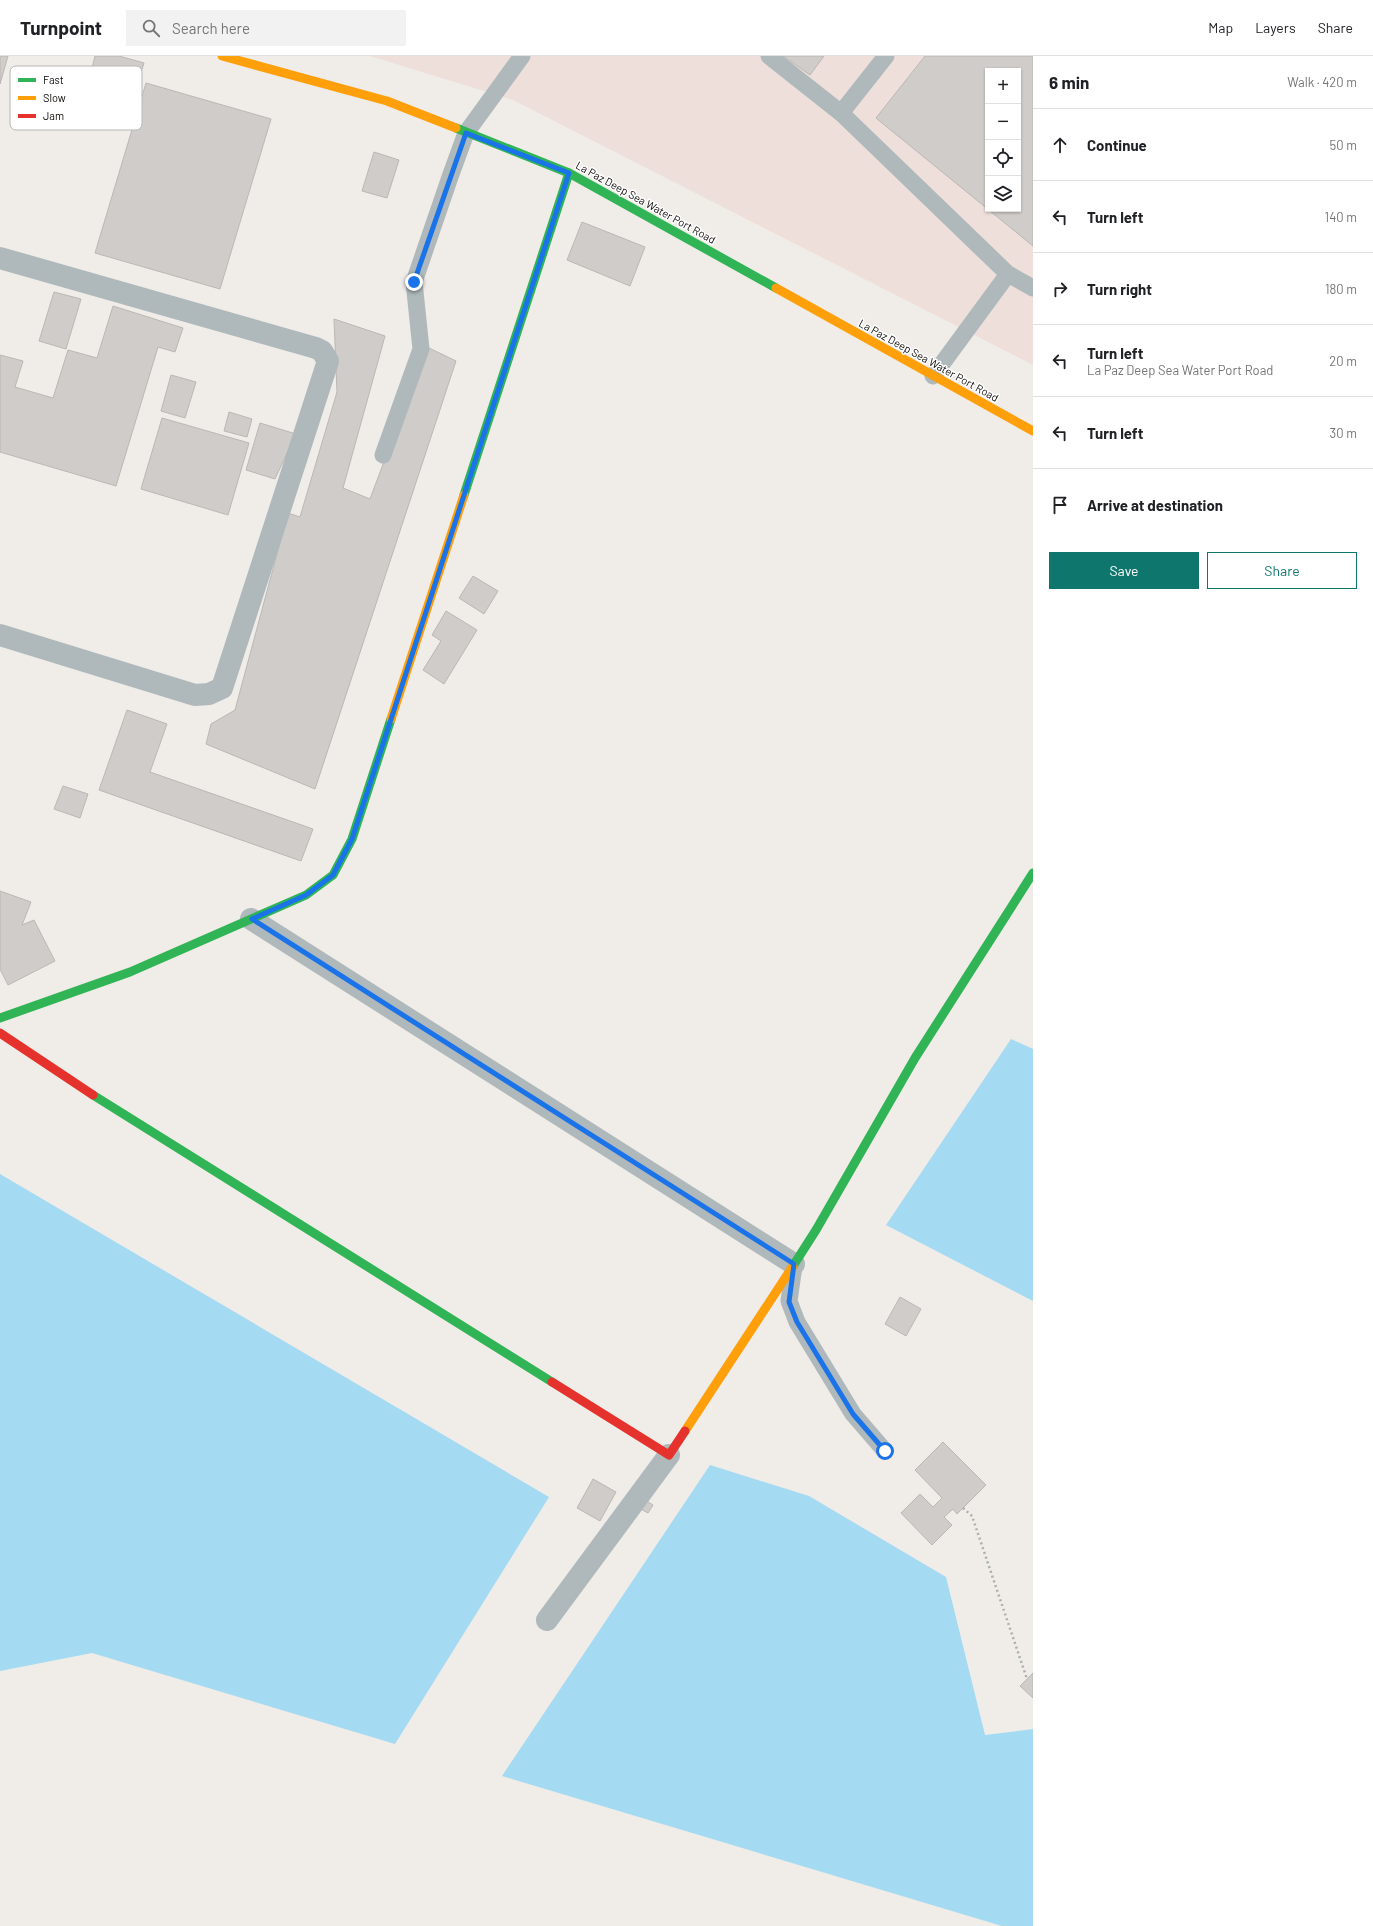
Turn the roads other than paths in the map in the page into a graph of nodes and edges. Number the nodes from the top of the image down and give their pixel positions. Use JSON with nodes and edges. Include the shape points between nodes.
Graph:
{"nodes":[{"id":1,"x":222,"y":56,"type":"edge"},
{"id":2,"x":522,"y":56,"type":"edge"},
{"id":3,"x":769,"y":56,"type":"edge"},
{"id":4,"x":886,"y":56,"type":"edge"},
{"id":5,"x":841,"y":113,"type":"junction"},
{"id":6,"x":466,"y":133,"type":"junction"},
{"id":7,"x":569,"y":173,"type":"junction"},
{"id":8,"x":0,"y":258,"type":"edge"},
{"id":9,"x":1008,"y":274,"type":"junction"},
{"id":10,"x":1033,"y":288,"type":"edge"},
{"id":11,"x":933,"y":376,"type":"junction"},
{"id":12,"x":1033,"y":431,"type":"edge"},
{"id":13,"x":383,"y":455,"type":"dead end"},
{"id":14,"x":0,"y":635,"type":"edge"},
{"id":15,"x":1033,"y":873,"type":"edge"},
{"id":16,"x":252,"y":919,"type":"junction"},
{"id":17,"x":0,"y":1018,"type":"edge"},
{"id":18,"x":0,"y":1032,"type":"edge"},
{"id":19,"x":794,"y":1264,"type":"junction"},
{"id":20,"x":885,"y":1451,"type":"dead end"},
{"id":21,"x":669,"y":1455,"type":"junction"},
{"id":22,"x":547,"y":1620,"type":"dead end"}],
"edges":[{"from":1,"to":6,"type":"street","name":"La Paz Deep Sea Water Port Road","via":[[386,102]]},
{"from":2,"to":6,"type":"lane"},
{"from":3,"to":5,"type":"lane"},
{"from":4,"to":5,"type":"lane"},
{"from":5,"to":9,"type":"lane"},
{"from":6,"to":7,"type":"street","name":"La Paz Deep Sea Water Port Road"},
{"from":6,"to":13,"type":"lane","via":[[414,282],[421,349]]},
{"from":7,"to":11,"type":"street","name":"La Paz Deep Sea Water Port Road"},
{"from":7,"to":16,"type":"street","via":[[352,839],[333,875],[306,895]]},
{"from":8,"to":14,"type":"street","via":[[316,348],[322,351],[328,361],[222,688],[209,694],[195,695]]},
{"from":9,"to":10,"type":"lane"},
{"from":9,"to":11,"type":"lane"},
{"from":11,"to":12,"type":"street","name":"La Paz Deep Sea Water Port Road"},
{"from":15,"to":19,"type":"street","via":[[915,1058]]},
{"from":16,"to":17,"type":"street","via":[[130,972]]},
{"from":16,"to":19,"type":"street"},
{"from":18,"to":21,"type":"street","via":[[66,1078]]},
{"from":19,"to":20,"type":"lane","via":[[789,1302],[797,1322],[853,1414]]},
{"from":19,"to":21,"type":"street"},
{"from":21,"to":22,"type":"street"}]}
